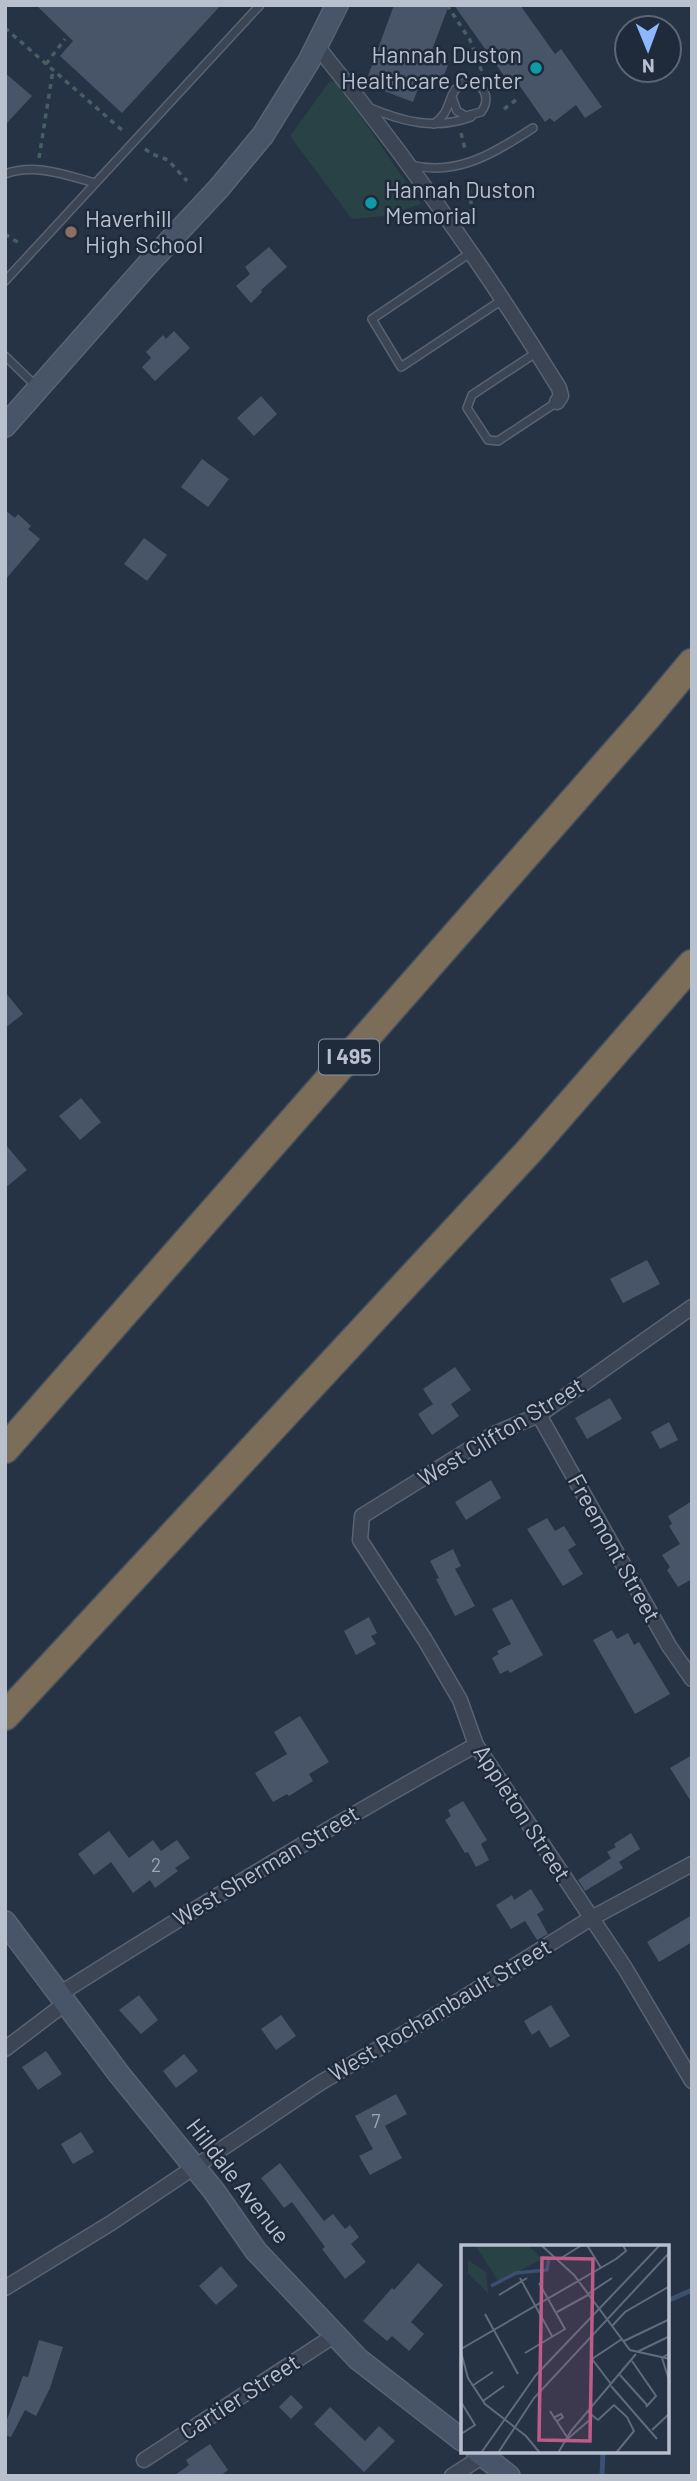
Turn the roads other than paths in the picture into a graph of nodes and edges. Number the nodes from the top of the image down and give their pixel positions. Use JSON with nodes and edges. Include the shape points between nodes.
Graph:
{"nodes":[{"id":1,"x":260,"y":5,"type":"edge"},
{"id":2,"x":337,"y":5,"type":"edge"},
{"id":3,"x":317,"y":46,"type":"junction"},
{"id":4,"x":452,"y":97,"type":"junction"},
{"id":5,"x":365,"y":105,"type":"junction"},
{"id":6,"x":476,"y":115,"type":"junction"},
{"id":7,"x":434,"y":124,"type":"junction"},
{"id":8,"x":533,"y":128,"type":"dead end"},
{"id":9,"x":407,"y":164,"type":"junction"},
{"id":10,"x":5,"y":174,"type":"edge"},
{"id":11,"x":95,"y":183,"type":"junction"},
{"id":12,"x":470,"y":253,"type":"junction"},
{"id":13,"x":5,"y":281,"type":"edge"},
{"id":14,"x":502,"y":300,"type":"junction"},
{"id":15,"x":537,"y":352,"type":"junction"},
{"id":16,"x":5,"y":356,"type":"edge"},
{"id":17,"x":38,"y":387,"type":"junction"},
{"id":18,"x":557,"y":402,"type":"joint"},
{"id":19,"x":5,"y":426,"type":"edge"},
{"id":20,"x":692,"y":663,"type":"edge"},
{"id":21,"x":692,"y":964,"type":"edge"},
{"id":22,"x":692,"y":1307,"type":"edge"},
{"id":23,"x":539,"y":1415,"type":"junction"},
{"id":24,"x":5,"y":1448,"type":"edge"},
{"id":25,"x":360,"y":1540,"type":"joint"},
{"id":26,"x":692,"y":1679,"type":"edge"},
{"id":27,"x":5,"y":1716,"type":"edge"},
{"id":28,"x":476,"y":1745,"type":"junction"},
{"id":29,"x":692,"y":1864,"type":"edge"},
{"id":30,"x":591,"y":1918,"type":"junction"},
{"id":31,"x":5,"y":1922,"type":"edge"},
{"id":32,"x":64,"y":1998,"type":"junction"},
{"id":33,"x":5,"y":2049,"type":"edge"},
{"id":34,"x":692,"y":2081,"type":"edge"},
{"id":35,"x":194,"y":2167,"type":"junction"},
{"id":36,"x":5,"y":2288,"type":"edge"},
{"id":37,"x":335,"y":2334,"type":"junction"},
{"id":38,"x":461,"y":2438,"type":"edge"},
{"id":39,"x":480,"y":2454,"type":"edge"},
{"id":40,"x":145,"y":2460,"type":"dead end"},
{"id":41,"x":452,"y":2476,"type":"edge"},
{"id":42,"x":509,"y":2476,"type":"edge"}],
"edges":[{"from":1,"to":11,"type":"lane"},
{"from":2,"to":3,"type":"main road"},
{"from":3,"to":5,"type":"street"},
{"from":3,"to":17,"type":"main road","via":[[263,135]]},
{"from":4,"to":6,"type":"lane","via":[[461,114]]},
{"from":4,"to":6,"type":"lane","via":[[465,83],[481,87],[486,102]]},
{"from":4,"to":7,"type":"lane","via":[[446,114]]},
{"from":5,"to":7,"type":"lane","via":[[411,122]]},
{"from":5,"to":9,"type":"street"},
{"from":6,"to":7,"type":"lane"},
{"from":8,"to":9,"type":"lane","via":[[474,161],[421,168]]},
{"from":9,"to":12,"type":"street"},
{"from":10,"to":11,"type":"lane","via":[[38,169]]},
{"from":11,"to":13,"type":"lane"},
{"from":12,"to":14,"type":"street"},
{"from":12,"to":14,"type":"lane","via":[[372,319],[401,367]]},
{"from":14,"to":15,"type":"street"},
{"from":15,"to":18,"type":"street","via":[[559,388]]},
{"from":15,"to":18,"type":"lane","via":[[472,395],[467,408],[488,440],[498,441]]},
{"from":16,"to":17,"type":"lane"},
{"from":17,"to":19,"type":"main road"},
{"from":20,"to":24,"type":"highway","number":"I 495"},
{"from":21,"to":27,"type":"highway","via":[[530,1150]]},
{"from":22,"to":23,"type":"street","name":"West Clifton Street"},
{"from":23,"to":25,"type":"street","name":"West Clifton Street","via":[[494,1434],[362,1516]]},
{"from":23,"to":26,"type":"street","name":"Freemont Street"},
{"from":25,"to":28,"type":"street","name":"Appleton Street","via":[[460,1700]]},
{"from":28,"to":30,"type":"street","name":"Appleton Street"},
{"from":28,"to":32,"type":"street","name":"West Sherman Street","via":[[185,1914]]},
{"from":29,"to":30,"type":"street","name":"West Rochambault Street"},
{"from":30,"to":34,"type":"street","name":"Appleton Street"},
{"from":30,"to":35,"type":"street","name":"West Rochambault Street","via":[[320,2083]]},
{"from":31,"to":32,"type":"main road","name":"Hilldale Avenue"},
{"from":32,"to":33,"type":"street","name":"West Sherman Street"},
{"from":32,"to":35,"type":"main road","name":"Hilldale Avenue"},
{"from":35,"to":36,"type":"street","name":"West Rochambault Street"},
{"from":35,"to":37,"type":"main road","name":"Hilldale Avenue","via":[[256,2251]]},
{"from":37,"to":38,"type":"main road","name":"Hilldale Avenue","via":[[358,2359]]},
{"from":37,"to":40,"type":"street","name":"Cartier Street"},
{"from":39,"to":41,"type":"street"},
{"from":39,"to":42,"type":"main road"}]}
